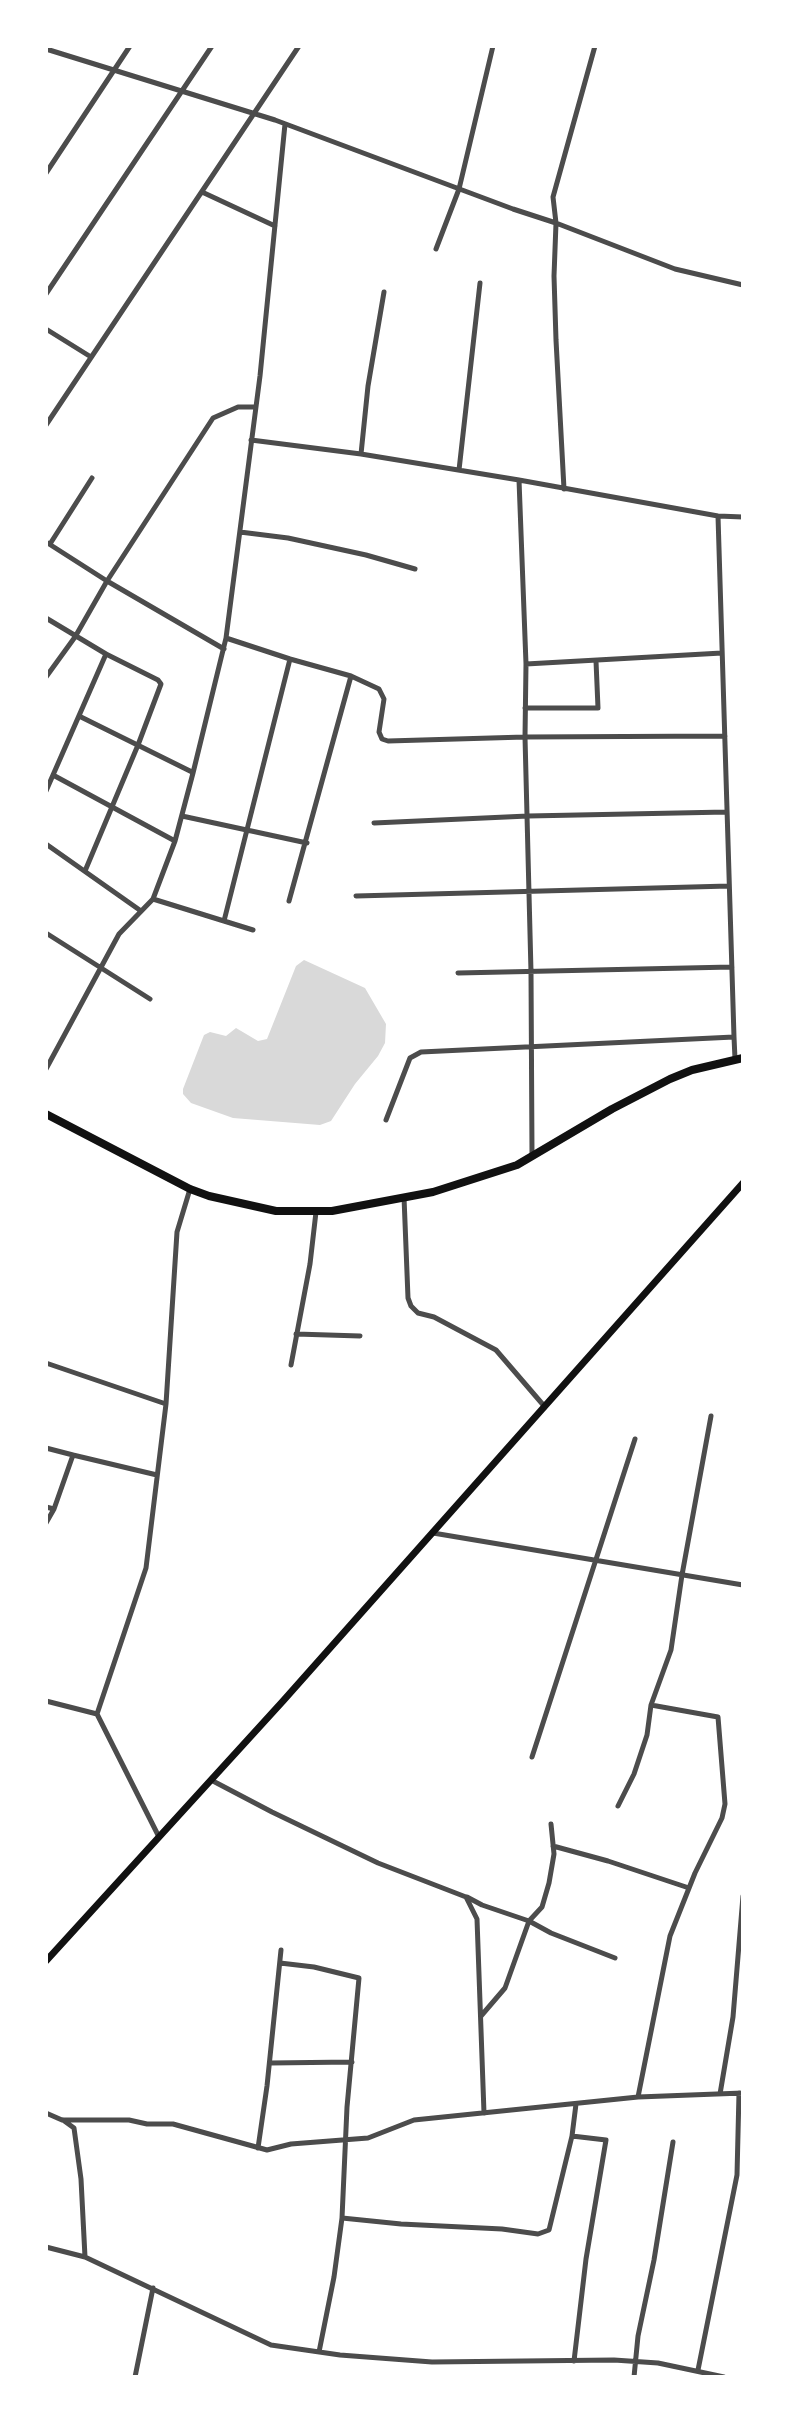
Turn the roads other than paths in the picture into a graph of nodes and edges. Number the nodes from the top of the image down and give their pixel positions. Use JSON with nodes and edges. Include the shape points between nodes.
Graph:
{"nodes":[{"id":1,"x":130,"y":46,"type":"edge"},
{"id":2,"x":212,"y":46,"type":"edge"},
{"id":3,"x":299,"y":46,"type":"edge"},
{"id":4,"x":493,"y":46,"type":"edge"},
{"id":5,"x":595,"y":46,"type":"edge"},
{"id":6,"x":46,"y":49,"type":"edge"},
{"id":7,"x":115,"y":71,"type":"junction"},
{"id":8,"x":182,"y":91,"type":"junction"},
{"id":9,"x":254,"y":114,"type":"junction"},
{"id":10,"x":285,"y":124,"type":"junction"},
{"id":11,"x":46,"y":173,"type":"edge"},
{"id":12,"x":459,"y":189,"type":"junction"},
{"id":13,"x":202,"y":192,"type":"junction"},
{"id":14,"x":556,"y":223,"type":"junction"},
{"id":15,"x":275,"y":226,"type":"junction"},
{"id":16,"x":436,"y":249,"type":"dead end"},
{"id":17,"x":480,"y":283,"type":"dead end"},
{"id":18,"x":743,"y":285,"type":"edge"},
{"id":19,"x":384,"y":292,"type":"dead end"},
{"id":20,"x":46,"y":294,"type":"edge"},
{"id":21,"x":46,"y":329,"type":"edge"},
{"id":22,"x":91,"y":357,"type":"junction"},
{"id":23,"x":256,"y":407,"type":"junction"},
{"id":24,"x":46,"y":425,"type":"edge"},
{"id":25,"x":251,"y":440,"type":"junction"},
{"id":26,"x":361,"y":454,"type":"junction"},
{"id":27,"x":459,"y":470,"type":"junction"},
{"id":28,"x":92,"y":478,"type":"dead end"},
{"id":29,"x":519,"y":480,"type":"junction"},
{"id":30,"x":564,"y":489,"type":"junction"},
{"id":31,"x":718,"y":516,"type":"junction"},
{"id":32,"x":743,"y":517,"type":"edge"},
{"id":33,"x":240,"y":532,"type":"junction"},
{"id":34,"x":48,"y":543,"type":"edge"},
{"id":35,"x":415,"y":569,"type":"dead end"},
{"id":36,"x":107,"y":581,"type":"junction"},
{"id":37,"x":46,"y":618,"type":"edge"},
{"id":38,"x":75,"y":637,"type":"junction"},
{"id":39,"x":226,"y":638,"type":"junction"},
{"id":40,"x":224,"y":649,"type":"junction"},
{"id":41,"x":722,"y":653,"type":"junction"},
{"id":42,"x":106,"y":654,"type":"junction"},
{"id":43,"x":290,"y":659,"type":"junction"},
{"id":44,"x":596,"y":661,"type":"junction"},
{"id":45,"x":526,"y":664,"type":"junction"},
{"id":46,"x":351,"y":676,"type":"junction"},
{"id":47,"x":46,"y":677,"type":"edge"},
{"id":48,"x":525,"y":708,"type":"junction"},
{"id":49,"x":79,"y":716,"type":"junction"},
{"id":50,"x":725,"y":736,"type":"junction"},
{"id":51,"x":525,"y":737,"type":"junction"},
{"id":52,"x":138,"y":745,"type":"junction"},
{"id":53,"x":193,"y":773,"type":"junction"},
{"id":54,"x":53,"y":775,"type":"junction"},
{"id":55,"x":46,"y":791,"type":"edge"},
{"id":56,"x":113,"y":807,"type":"junction"},
{"id":57,"x":727,"y":812,"type":"junction"},
{"id":58,"x":182,"y":816,"type":"junction"},
{"id":59,"x":528,"y":816,"type":"junction"},
{"id":60,"x":374,"y":823,"type":"dead end"},
{"id":61,"x":247,"y":829,"type":"junction"},
{"id":62,"x":175,"y":841,"type":"junction"},
{"id":63,"x":307,"y":843,"type":"junction"},
{"id":64,"x":46,"y":844,"type":"edge"},
{"id":65,"x":85,"y":871,"type":"junction"},
{"id":66,"x":729,"y":886,"type":"junction"},
{"id":67,"x":528,"y":892,"type":"junction"},
{"id":68,"x":356,"y":896,"type":"dead end"},
{"id":69,"x":153,"y":899,"type":"junction"},
{"id":70,"x":289,"y":901,"type":"dead end"},
{"id":71,"x":141,"y":911,"type":"junction"},
{"id":72,"x":224,"y":921,"type":"junction"},
{"id":73,"x":253,"y":930,"type":"dead end"},
{"id":74,"x":46,"y":933,"type":"edge"},
{"id":75,"x":732,"y":967,"type":"junction"},
{"id":76,"x":99,"y":968,"type":"junction"},
{"id":77,"x":531,"y":972,"type":"junction"},
{"id":78,"x":458,"y":973,"type":"dead end"},
{"id":79,"x":150,"y":999,"type":"dead end"},
{"id":80,"x":734,"y":1037,"type":"junction"},
{"id":81,"x":532,"y":1046,"type":"junction"},
{"id":82,"x":739,"y":1059,"type":"edge"},
{"id":83,"x":46,"y":1069,"type":"edge"},
{"id":84,"x":46,"y":1114,"type":"edge"},
{"id":85,"x":386,"y":1120,"type":"dead end"},
{"id":86,"x":532,"y":1156,"type":"junction"},
{"id":87,"x":743,"y":1183,"type":"edge"},
{"id":88,"x":190,"y":1189,"type":"junction"},
{"id":89,"x":404,"y":1197,"type":"junction"},
{"id":90,"x":316,"y":1212,"type":"junction"},
{"id":91,"x":296,"y":1334,"type":"junction"},
{"id":92,"x":360,"y":1336,"type":"dead end"},
{"id":93,"x":46,"y":1363,"type":"edge"},
{"id":94,"x":291,"y":1365,"type":"dead end"},
{"id":95,"x":166,"y":1404,"type":"junction"},
{"id":96,"x":545,"y":1407,"type":"junction"},
{"id":97,"x":711,"y":1416,"type":"dead end"},
{"id":98,"x":635,"y":1439,"type":"dead end"},
{"id":99,"x":46,"y":1448,"type":"edge"},
{"id":100,"x":73,"y":1455,"type":"junction"},
{"id":101,"x":157,"y":1475,"type":"junction"},
{"id":102,"x":46,"y":1507,"type":"edge"},
{"id":103,"x":54,"y":1509,"type":"junction"},
{"id":104,"x":46,"y":1523,"type":"edge"},
{"id":105,"x":433,"y":1533,"type":"junction"},
{"id":106,"x":595,"y":1560,"type":"junction"},
{"id":107,"x":682,"y":1575,"type":"junction"},
{"id":108,"x":743,"y":1585,"type":"edge"},
{"id":109,"x":46,"y":1701,"type":"edge"},
{"id":110,"x":651,"y":1705,"type":"junction"},
{"id":111,"x":97,"y":1714,"type":"junction"},
{"id":112,"x":532,"y":1757,"type":"dead end"},
{"id":113,"x":211,"y":1780,"type":"junction"},
{"id":114,"x":618,"y":1806,"type":"dead end"},
{"id":115,"x":551,"y":1824,"type":"dead end"},
{"id":116,"x":159,"y":1837,"type":"junction"},
{"id":117,"x":553,"y":1846,"type":"junction"},
{"id":118,"x":689,"y":1888,"type":"junction"},
{"id":119,"x":743,"y":1896,"type":"edge"},
{"id":120,"x":466,"y":1897,"type":"junction"},
{"id":121,"x":529,"y":1921,"type":"junction"},
{"id":122,"x":281,"y":1950,"type":"dead end"},
{"id":123,"x":615,"y":1958,"type":"dead end"},
{"id":124,"x":46,"y":1961,"type":"edge"},
{"id":125,"x":280,"y":1963,"type":"junction"},
{"id":126,"x":481,"y":2016,"type":"junction"},
{"id":127,"x":352,"y":2062,"type":"junction"},
{"id":128,"x":270,"y":2063,"type":"junction"},
{"id":129,"x":741,"y":2093,"type":"edge"},
{"id":130,"x":720,"y":2094,"type":"junction"},
{"id":131,"x":638,"y":2097,"type":"junction"},
{"id":132,"x":576,"y":2104,"type":"junction"},
{"id":133,"x":46,"y":2113,"type":"edge"},
{"id":134,"x":484,"y":2113,"type":"junction"},
{"id":135,"x":62,"y":2120,"type":"junction"},
{"id":136,"x":572,"y":2136,"type":"junction"},
{"id":137,"x":347,"y":2140,"type":"junction"},
{"id":138,"x":673,"y":2142,"type":"dead end"},
{"id":139,"x":258,"y":2148,"type":"junction"},
{"id":140,"x":342,"y":2218,"type":"junction"},
{"id":141,"x":46,"y":2247,"type":"edge"},
{"id":142,"x":85,"y":2257,"type":"junction"},
{"id":143,"x":154,"y":2288,"type":"junction"},
{"id":144,"x":319,"y":2352,"type":"junction"},
{"id":145,"x":574,"y":2361,"type":"junction"},
{"id":146,"x":636,"y":2362,"type":"junction"},
{"id":147,"x":698,"y":2370,"type":"junction"},
{"id":148,"x":135,"y":2377,"type":"edge"},
{"id":149,"x":634,"y":2377,"type":"edge"},
{"id":150,"x":724,"y":2377,"type":"edge"}],
"edges":[{"from":1,"to":7,"type":"street"},
{"from":2,"to":8,"type":"street"},
{"from":3,"to":9,"type":"street"},
{"from":4,"to":12,"type":"street"},
{"from":5,"to":14,"type":"street","via":[[553,197]]},
{"from":6,"to":7,"type":"street"},
{"from":7,"to":8,"type":"street"},
{"from":7,"to":11,"type":"street"},
{"from":8,"to":9,"type":"street"},
{"from":8,"to":20,"type":"street"},
{"from":9,"to":10,"type":"street"},
{"from":9,"to":13,"type":"street"},
{"from":10,"to":12,"type":"street"},
{"from":10,"to":15,"type":"street"},
{"from":12,"to":14,"type":"street"},
{"from":12,"to":16,"type":"street"},
{"from":13,"to":15,"type":"street"},
{"from":13,"to":22,"type":"street"},
{"from":14,"to":18,"type":"street","via":[[675,269]]},
{"from":14,"to":30,"type":"street"},
{"from":15,"to":23,"type":"street"},
{"from":17,"to":27,"type":"street"},
{"from":19,"to":26,"type":"street"},
{"from":21,"to":22,"type":"street"},
{"from":22,"to":24,"type":"street"},
{"from":23,"to":25,"type":"street"},
{"from":23,"to":36,"type":"street","via":[[238,407],[213,418]]},
{"from":25,"to":26,"type":"street"},
{"from":25,"to":33,"type":"street"},
{"from":26,"to":27,"type":"street"},
{"from":27,"to":29,"type":"street"},
{"from":28,"to":34,"type":"street"},
{"from":29,"to":30,"type":"street"},
{"from":29,"to":45,"type":"street"},
{"from":30,"to":31,"type":"street"},
{"from":31,"to":32,"type":"street"},
{"from":31,"to":41,"type":"street"},
{"from":33,"to":35,"type":"street","via":[[288,538]]},
{"from":33,"to":39,"type":"street"},
{"from":34,"to":36,"type":"street"},
{"from":36,"to":38,"type":"street"},
{"from":36,"to":40,"type":"street"},
{"from":37,"to":38,"type":"street"},
{"from":38,"to":42,"type":"street"},
{"from":38,"to":47,"type":"street"},
{"from":39,"to":40,"type":"street"},
{"from":39,"to":43,"type":"street"},
{"from":40,"to":53,"type":"street"},
{"from":41,"to":44,"type":"street"},
{"from":41,"to":50,"type":"street"},
{"from":42,"to":49,"type":"street"},
{"from":42,"to":52,"type":"street","via":[[161,684]]},
{"from":43,"to":46,"type":"street"},
{"from":43,"to":61,"type":"street"},
{"from":44,"to":45,"type":"street"},
{"from":44,"to":48,"type":"street","via":[[598,708]]},
{"from":45,"to":48,"type":"street"},
{"from":46,"to":51,"type":"street","via":[[382,693],[382,739]]},
{"from":46,"to":63,"type":"street"},
{"from":48,"to":51,"type":"street"},
{"from":49,"to":52,"type":"street"},
{"from":49,"to":54,"type":"street"},
{"from":50,"to":51,"type":"street"},
{"from":50,"to":57,"type":"street"},
{"from":51,"to":59,"type":"street"},
{"from":52,"to":53,"type":"street"},
{"from":52,"to":56,"type":"street"},
{"from":53,"to":58,"type":"street"},
{"from":54,"to":55,"type":"street"},
{"from":54,"to":56,"type":"street"},
{"from":56,"to":62,"type":"street"},
{"from":56,"to":65,"type":"street"},
{"from":57,"to":59,"type":"street"},
{"from":57,"to":66,"type":"street"},
{"from":58,"to":61,"type":"street"},
{"from":58,"to":62,"type":"street"},
{"from":59,"to":60,"type":"street"},
{"from":59,"to":67,"type":"street"},
{"from":61,"to":63,"type":"street"},
{"from":61,"to":72,"type":"street"},
{"from":62,"to":69,"type":"street"},
{"from":63,"to":70,"type":"street"},
{"from":64,"to":65,"type":"street"},
{"from":65,"to":71,"type":"street"},
{"from":66,"to":67,"type":"street"},
{"from":66,"to":75,"type":"street"},
{"from":67,"to":68,"type":"street"},
{"from":67,"to":77,"type":"street"},
{"from":69,"to":71,"type":"street"},
{"from":69,"to":72,"type":"street"},
{"from":71,"to":76,"type":"street","via":[[119,934]]},
{"from":72,"to":73,"type":"street"},
{"from":74,"to":76,"type":"street"},
{"from":75,"to":77,"type":"street"},
{"from":75,"to":80,"type":"street"},
{"from":76,"to":79,"type":"street"},
{"from":76,"to":83,"type":"street"},
{"from":77,"to":78,"type":"street"},
{"from":77,"to":81,"type":"street"},
{"from":80,"to":81,"type":"street"},
{"from":80,"to":82,"type":"street"},
{"from":81,"to":85,"type":"street","via":[[414,1054]]},
{"from":81,"to":86,"type":"street"},
{"from":82,"to":86,"type":"highway","via":[[670,1079]]},
{"from":84,"to":88,"type":"highway"},
{"from":86,"to":89,"type":"highway","via":[[433,1192]]},
{"from":87,"to":96,"type":"main road"},
{"from":88,"to":90,"type":"highway","via":[[250,1207]]},
{"from":88,"to":95,"type":"street","via":[[177,1232]]},
{"from":89,"to":90,"type":"highway"},
{"from":89,"to":96,"type":"street","via":[[411,1306],[496,1350]]},
{"from":90,"to":91,"type":"street"},
{"from":91,"to":92,"type":"street"},
{"from":91,"to":94,"type":"street"},
{"from":93,"to":95,"type":"street"},
{"from":95,"to":101,"type":"street"},
{"from":96,"to":105,"type":"main road"},
{"from":97,"to":107,"type":"street"},
{"from":98,"to":106,"type":"street"},
{"from":99,"to":100,"type":"street"},
{"from":100,"to":101,"type":"street"},
{"from":100,"to":103,"type":"street"},
{"from":101,"to":111,"type":"street","via":[[146,1568]]},
{"from":102,"to":103,"type":"street"},
{"from":103,"to":104,"type":"street"},
{"from":105,"to":106,"type":"street"},
{"from":105,"to":113,"type":"main road"},
{"from":106,"to":107,"type":"street"},
{"from":106,"to":112,"type":"street"},
{"from":107,"to":108,"type":"street"},
{"from":107,"to":110,"type":"street","via":[[671,1650]]},
{"from":109,"to":111,"type":"street"},
{"from":110,"to":114,"type":"street","via":[[647,1735]]},
{"from":110,"to":118,"type":"street","via":[[720,1719],[725,1804]]},
{"from":111,"to":116,"type":"street"},
{"from":113,"to":116,"type":"main road"},
{"from":113,"to":120,"type":"street","via":[[378,1863]]},
{"from":115,"to":117,"type":"street"},
{"from":116,"to":124,"type":"main road"},
{"from":117,"to":118,"type":"street"},
{"from":117,"to":121,"type":"street","via":[[546,1895]]},
{"from":118,"to":131,"type":"street","via":[[670,1936]]},
{"from":119,"to":130,"type":"street","via":[[733,2017]]},
{"from":120,"to":121,"type":"street"},
{"from":120,"to":126,"type":"street","via":[[477,1919]]},
{"from":121,"to":123,"type":"street"},
{"from":121,"to":126,"type":"street","via":[[505,1988]]},
{"from":122,"to":125,"type":"street"},
{"from":125,"to":127,"type":"street","via":[[359,1978]]},
{"from":125,"to":128,"type":"street"},
{"from":126,"to":134,"type":"street"},
{"from":127,"to":128,"type":"street"},
{"from":127,"to":137,"type":"street"},
{"from":128,"to":139,"type":"street"},
{"from":129,"to":130,"type":"street"},
{"from":129,"to":147,"type":"street","via":[[737,2175]]},
{"from":130,"to":131,"type":"street"},
{"from":131,"to":132,"type":"street"},
{"from":132,"to":134,"type":"street"},
{"from":132,"to":136,"type":"street"},
{"from":133,"to":135,"type":"street"},
{"from":134,"to":137,"type":"street","via":[[414,2120],[368,2138]]},
{"from":135,"to":139,"type":"street","via":[[173,2124]]},
{"from":135,"to":142,"type":"street","via":[[74,2128]]},
{"from":136,"to":140,"type":"street","via":[[549,2230],[538,2234]]},
{"from":136,"to":145,"type":"street","via":[[606,2140]]},
{"from":137,"to":139,"type":"street"},
{"from":137,"to":140,"type":"street"},
{"from":138,"to":146,"type":"street"},
{"from":140,"to":144,"type":"street"},
{"from":141,"to":142,"type":"street"},
{"from":142,"to":143,"type":"street"},
{"from":143,"to":144,"type":"street","via":[[271,2345]]},
{"from":143,"to":148,"type":"street"},
{"from":144,"to":145,"type":"street","via":[[432,2362]]},
{"from":145,"to":146,"type":"street"},
{"from":146,"to":147,"type":"street"},
{"from":146,"to":149,"type":"street"},
{"from":147,"to":150,"type":"street"}]}
